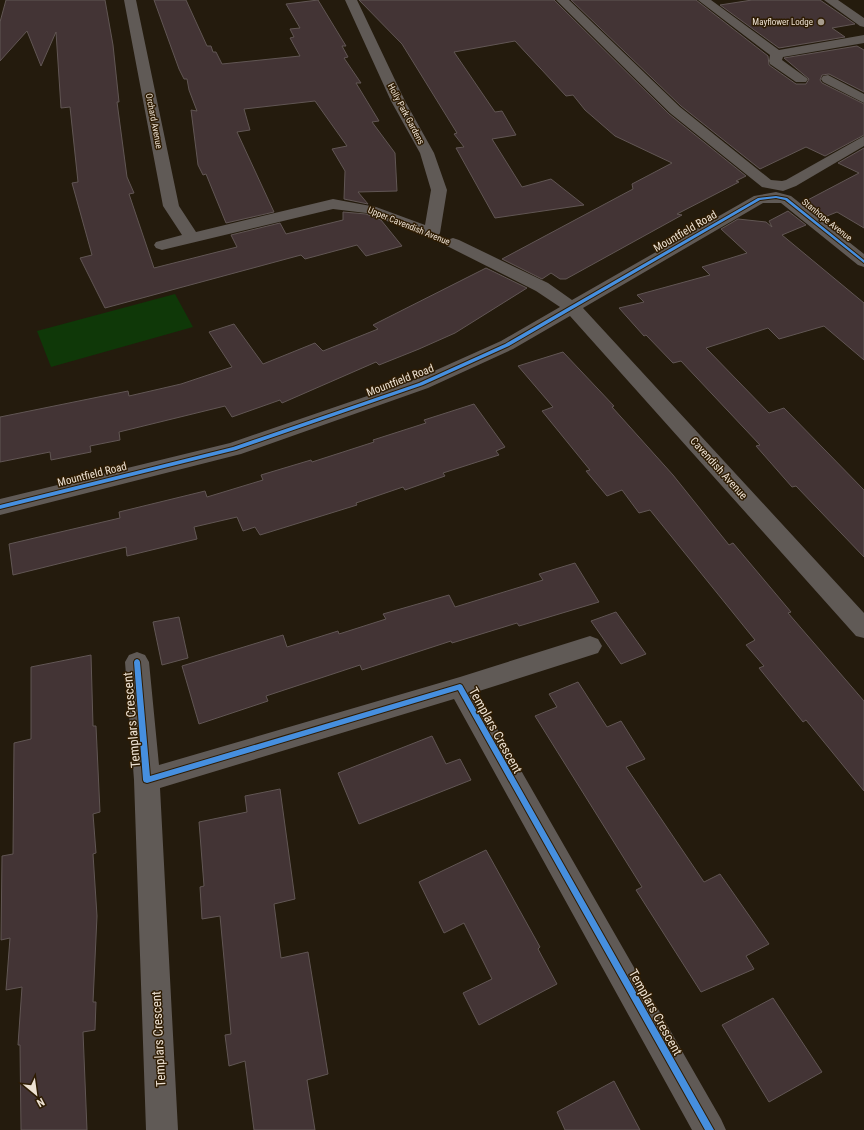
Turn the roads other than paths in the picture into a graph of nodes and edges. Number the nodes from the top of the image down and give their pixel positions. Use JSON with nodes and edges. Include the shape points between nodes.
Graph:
{"nodes":[{"id":1,"x":130,"y":0,"type":"edge"},
{"id":2,"x":351,"y":0,"type":"edge"},
{"id":3,"x":562,"y":0,"type":"edge"},
{"id":4,"x":704,"y":0,"type":"edge"},
{"id":5,"x":830,"y":0,"type":"edge"},
{"id":6,"x":864,"y":23,"type":"edge"},
{"id":7,"x":864,"y":39,"type":"edge"},
{"id":8,"x":777,"y":54,"type":"junction"},
{"id":9,"x":801,"y":79,"type":"dead end"},
{"id":10,"x":828,"y":79,"type":"dead end"},
{"id":11,"x":864,"y":99,"type":"edge"},
{"id":12,"x":864,"y":140,"type":"edge"},
{"id":13,"x":776,"y":191,"type":"junction"},
{"id":14,"x":432,"y":233,"type":"joint"},
{"id":15,"x":192,"y":238,"type":"junction"},
{"id":16,"x":453,"y":243,"type":"dead end"},
{"id":17,"x":162,"y":245,"type":"dead end"},
{"id":18,"x":864,"y":262,"type":"edge"},
{"id":19,"x":573,"y":308,"type":"junction"},
{"id":20,"x":0,"y":507,"type":"edge"},
{"id":21,"x":864,"y":629,"type":"edge"},
{"id":22,"x":590,"y":646,"type":"dead end"},
{"id":23,"x":137,"y":662,"type":"dead end"},
{"id":24,"x":460,"y":687,"type":"junction"},
{"id":25,"x":146,"y":780,"type":"junction"},
{"id":26,"x":162,"y":1130,"type":"edge"},
{"id":27,"x":710,"y":1130,"type":"edge"}],
"edges":[{"from":1,"to":15,"type":"street","name":"Orchard Avenue","via":[[171,206]]},
{"from":2,"to":14,"type":"street","name":"Holly Park Gardens","via":[[398,101],[427,153],[439,190]]},
{"from":3,"to":13,"type":"street","name":"Stanhope Avenue","via":[[674,110]]},
{"from":4,"to":8,"type":"street"},
{"from":5,"to":6,"type":"street"},
{"from":7,"to":8,"type":"street"},
{"from":8,"to":9,"type":"street","via":[[775,61]]},
{"from":10,"to":11,"type":"street"},
{"from":12,"to":13,"type":"street","name":"Mountfield Road"},
{"from":13,"to":18,"type":"street","name":"Stanhope Avenue"},
{"from":13,"to":19,"type":"street","name":"Mountfield Road"},
{"from":14,"to":15,"type":"street","name":"Upper Cavendish Avenue","via":[[374,210],[333,204]]},
{"from":15,"to":17,"type":"street","name":"Upper Cavendish Avenue"},
{"from":16,"to":19,"type":"street","name":"Upper Cavendish Avenue","via":[[542,287]]},
{"from":19,"to":20,"type":"street","name":"Mountfield Road","via":[[507,345],[421,384],[317,421],[234,449]]},
{"from":19,"to":21,"type":"street","name":"Cavendish Avenue"},
{"from":22,"to":24,"type":"street","name":"Templars Crescent"},
{"from":23,"to":25,"type":"street","name":"Templars Crescent"},
{"from":24,"to":25,"type":"street","name":"Templars Crescent"},
{"from":24,"to":27,"type":"street","name":"Templars Crescent"},
{"from":25,"to":26,"type":"street","name":"Templars Crescent"}]}
